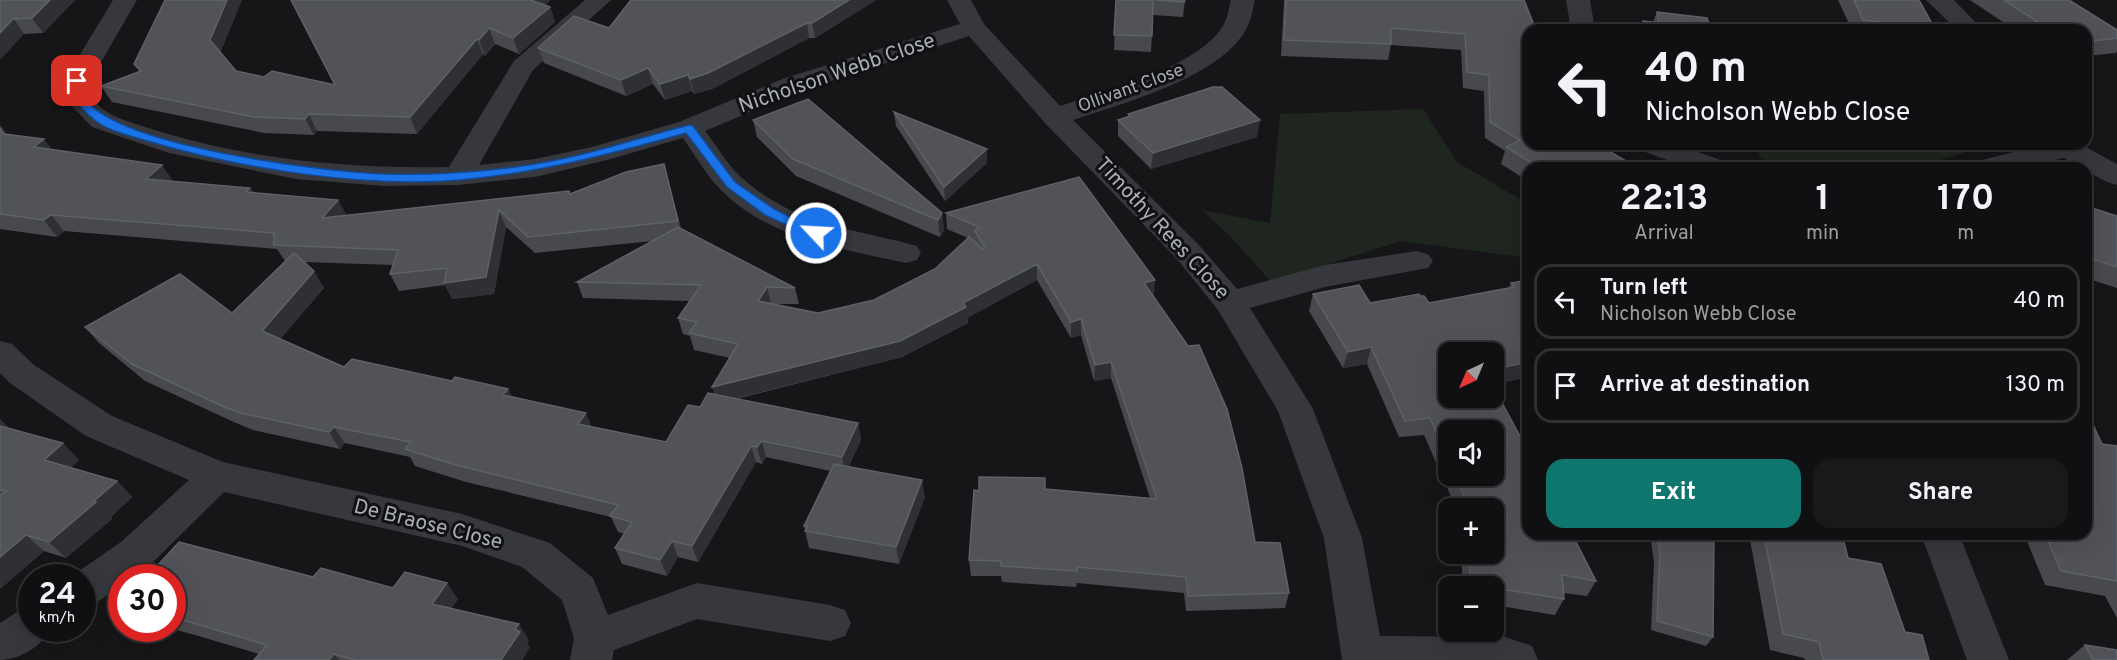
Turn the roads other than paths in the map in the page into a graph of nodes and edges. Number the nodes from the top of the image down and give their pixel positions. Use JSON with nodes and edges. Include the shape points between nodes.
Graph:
{"nodes":[{"id":1,"x":126,"y":0,"type":"edge"},
{"id":2,"x":599,"y":0,"type":"edge"},
{"id":3,"x":1243,"y":0,"type":"edge"},
{"id":4,"x":1578,"y":0,"type":"edge"},
{"id":5,"x":1938,"y":0,"type":"edge"},
{"id":6,"x":967,"y":14,"type":"edge"},
{"id":7,"x":1581,"y":24,"type":"edge"},
{"id":8,"x":1965,"y":24,"type":"edge"},
{"id":9,"x":1055,"y":117,"type":"junction"},
{"id":10,"x":689,"y":128,"type":"junction"},
{"id":11,"x":1666,"y":150,"type":"edge"},
{"id":12,"x":2048,"y":150,"type":"edge"},
{"id":13,"x":2069,"y":150,"type":"edge"},
{"id":14,"x":1700,"y":162,"type":"edge"},
{"id":15,"x":2005,"y":162,"type":"edge"},
{"id":16,"x":2091,"y":162,"type":"edge"},
{"id":17,"x":2092,"y":162,"type":"edge"},
{"id":18,"x":458,"y":176,"type":"junction"},
{"id":19,"x":2117,"y":176,"type":"edge"},
{"id":20,"x":906,"y":253,"type":"dead end"},
{"id":21,"x":1417,"y":261,"type":"dead end"},
{"id":22,"x":1230,"y":302,"type":"junction"},
{"id":23,"x":0,"y":353,"type":"edge"},
{"id":24,"x":216,"y":476,"type":"junction"},
{"id":25,"x":1942,"y":540,"type":"edge"},
{"id":26,"x":96,"y":581,"type":"edge"},
{"id":27,"x":830,"y":623,"type":"dead end"},
{"id":28,"x":18,"y":635,"type":"edge"},
{"id":29,"x":0,"y":646,"type":"edge"},
{"id":30,"x":593,"y":649,"type":"edge"},
{"id":31,"x":1363,"y":657,"type":"edge"},
{"id":32,"x":1517,"y":660,"type":"edge"},
{"id":33,"x":1988,"y":660,"type":"edge"}],
"edges":[{"from":1,"to":18,"type":"street","name":"Nicholson Webb Close","via":[[77,81],[81,102],[102,121],[179,147],[296,170],[384,177]]},
{"from":2,"to":18,"type":"street","via":[[523,66]]},
{"from":3,"to":9,"type":"street","name":"Ollivant Close","via":[[1243,16],[1221,43],[1192,67]]},
{"from":4,"to":7,"type":"street"},
{"from":5,"to":8,"type":"street"},
{"from":6,"to":9,"type":"street","name":"Timothy Rees Close"},
{"from":6,"to":10,"type":"street","name":"Nicholson Webb Close"},
{"from":9,"to":22,"type":"street","name":"Timothy Rees Close","via":[[1188,252]]},
{"from":10,"to":18,"type":"street","name":"Nicholson Webb Close","via":[[535,168]]},
{"from":10,"to":20,"type":"street","via":[[731,184],[770,212],[816,233]]},
{"from":11,"to":14,"type":"street"},
{"from":12,"to":15,"type":"street"},
{"from":13,"to":16,"type":"street"},
{"from":17,"to":19,"type":"street"},
{"from":21,"to":22,"type":"street","via":[[1325,276]]},
{"from":22,"to":31,"type":"street","name":"Timothy Rees Close","via":[[1295,409],[1343,538]]},
{"from":23,"to":24,"type":"street","name":"De Braose Close","via":[[22,374],[99,426]]},
{"from":24,"to":26,"type":"street","via":[[135,554]]},
{"from":24,"to":30,"type":"street","name":"De Braose Close","via":[[462,530],[536,555],[579,590]]},
{"from":25,"to":33,"type":"street"},
{"from":27,"to":30,"type":"street","name":"De Braose Close","via":[[697,601]]},
{"from":28,"to":29,"type":"street"},
{"from":31,"to":32,"type":"street","via":[[1505,656]]}]}
